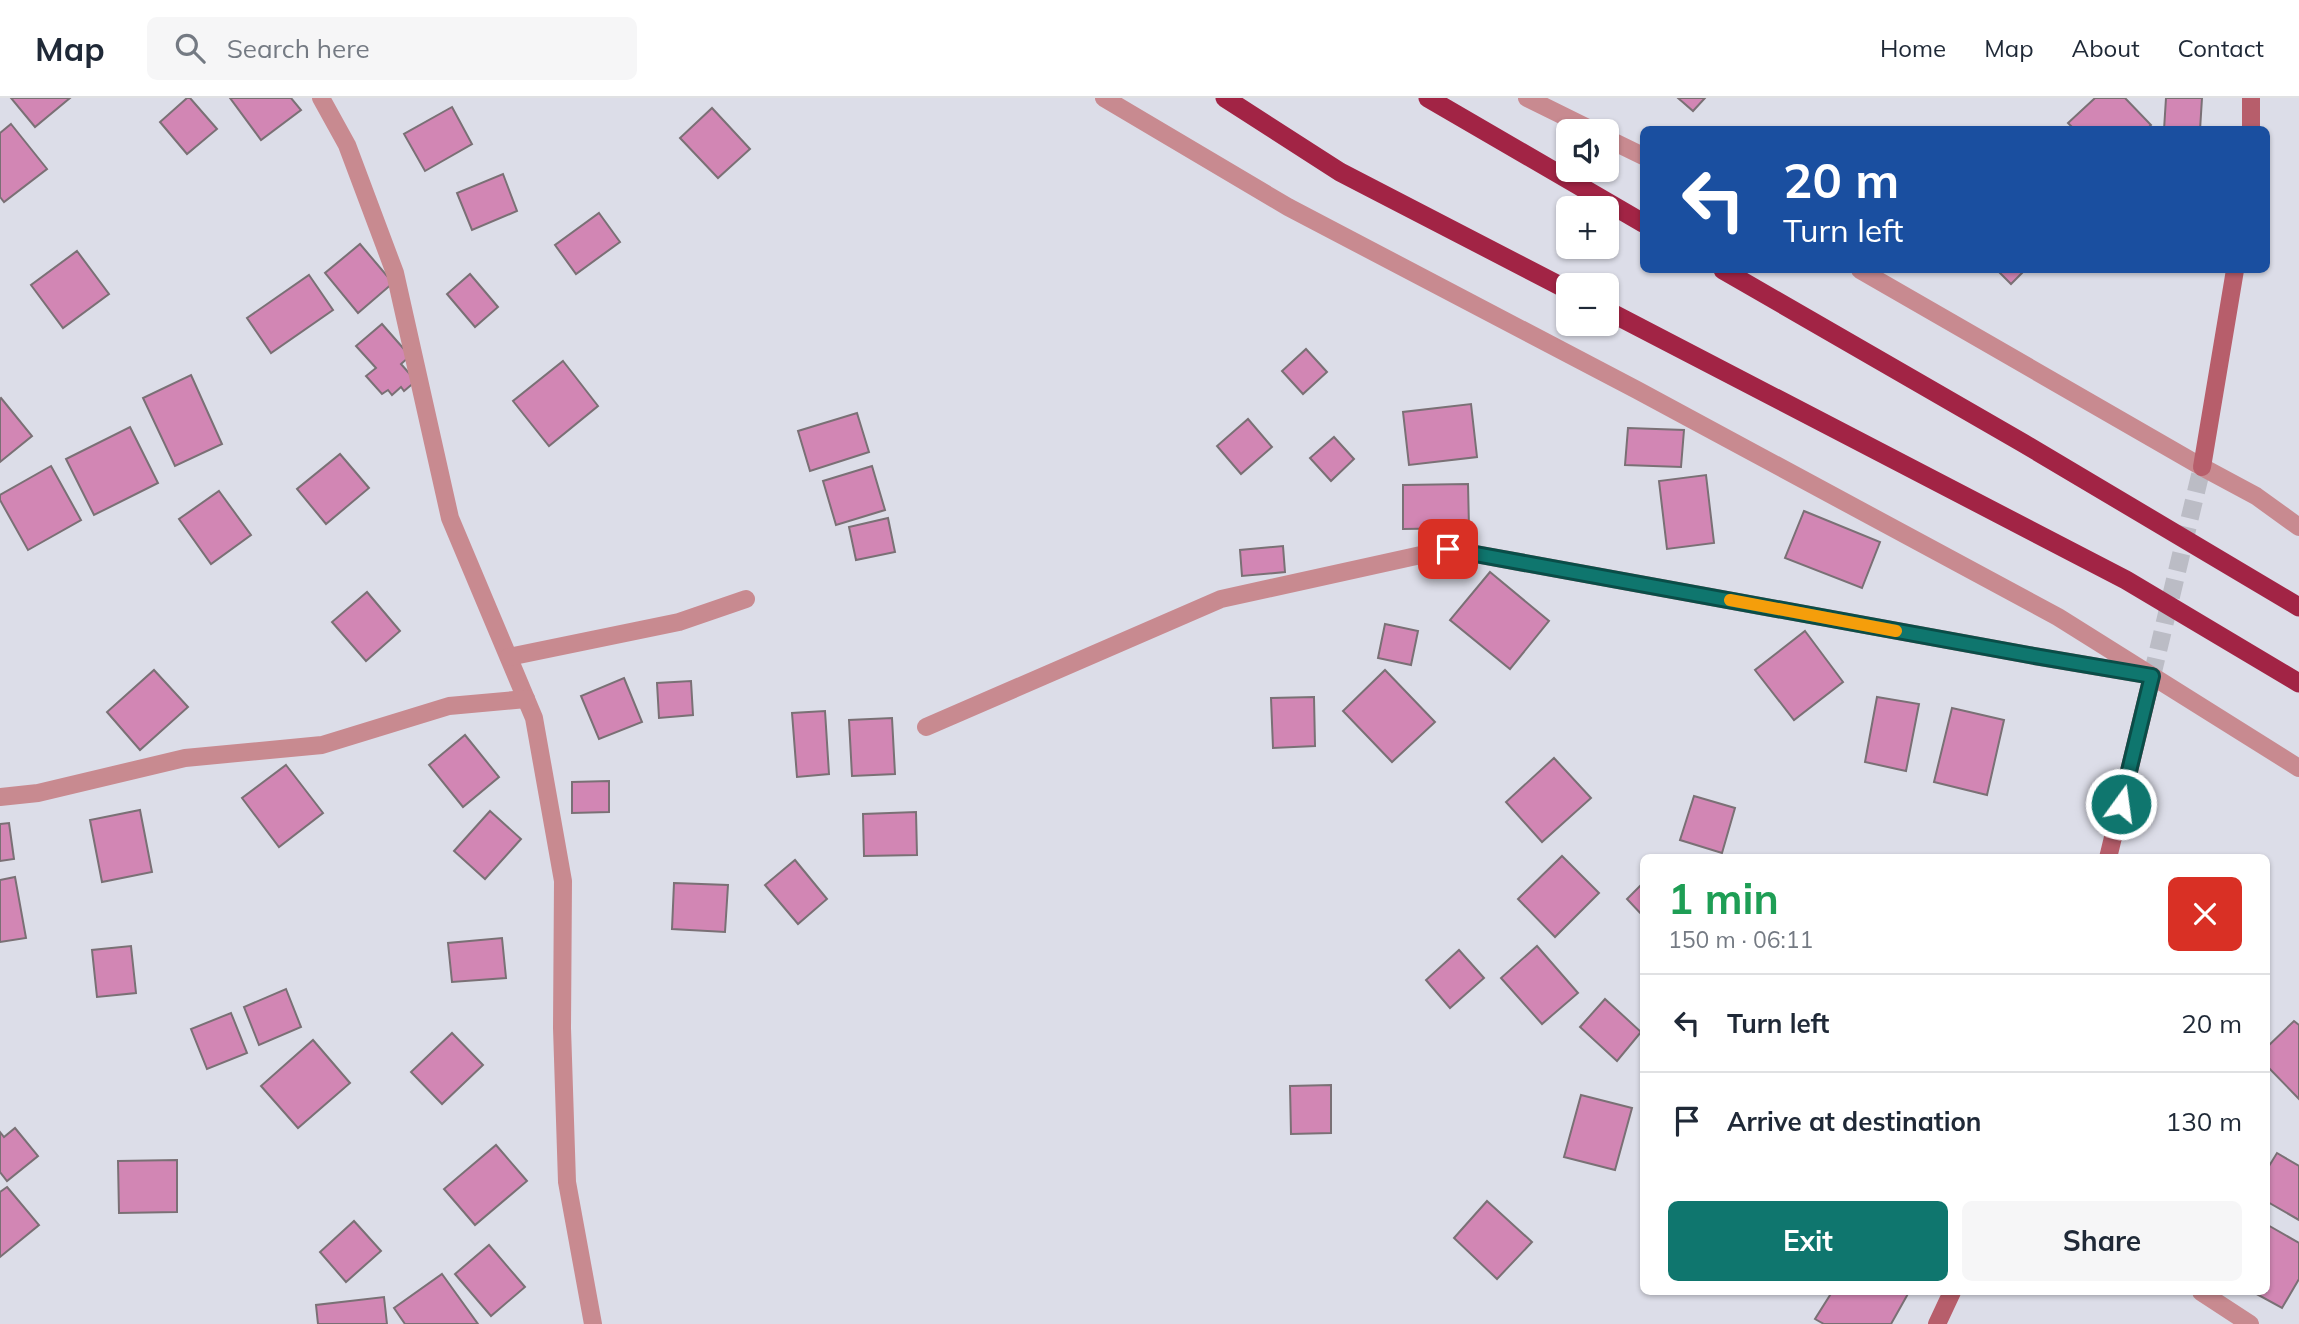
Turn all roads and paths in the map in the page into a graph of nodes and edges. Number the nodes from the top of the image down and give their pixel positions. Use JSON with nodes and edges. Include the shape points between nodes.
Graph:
{"nodes":[{"id":1,"x":321,"y":98,"type":"edge"},
{"id":2,"x":1104,"y":98,"type":"edge"},
{"id":3,"x":1225,"y":98,"type":"edge"},
{"id":4,"x":1428,"y":98,"type":"edge"},
{"id":5,"x":1527,"y":98,"type":"edge"},
{"id":6,"x":2252,"y":98,"type":"edge"},
{"id":7,"x":1570,"y":119,"type":"edge"},
{"id":8,"x":2251,"y":126,"type":"edge"},
{"id":9,"x":1619,"y":144,"type":"edge"},
{"id":10,"x":1640,"y":155,"type":"edge"},
{"id":11,"x":1640,"y":221,"type":"edge"},
{"id":12,"x":1728,"y":273,"type":"edge"},
{"id":13,"x":1865,"y":273,"type":"edge"},
{"id":14,"x":2234,"y":273,"type":"edge"},
{"id":15,"x":1556,"y":284,"type":"edge"},
{"id":16,"x":1619,"y":317,"type":"edge"},
{"id":17,"x":2202,"y":467,"type":"junction"},
{"id":18,"x":2299,"y":527,"type":"edge"},
{"id":19,"x":746,"y":599,"type":"dead end"},
{"id":20,"x":2299,"y":607,"type":"edge"},
{"id":21,"x":509,"y":657,"type":"junction"},
{"id":22,"x":2152,"y":676,"type":"junction"},
{"id":23,"x":2299,"y":684,"type":"edge"},
{"id":24,"x":526,"y":699,"type":"junction"},
{"id":25,"x":926,"y":727,"type":"dead end"},
{"id":26,"x":2299,"y":768,"type":"edge"},
{"id":27,"x":0,"y":797,"type":"edge"},
{"id":28,"x":2109,"y":854,"type":"edge"},
{"id":29,"x":1951,"y":1295,"type":"edge"},
{"id":30,"x":2206,"y":1295,"type":"edge"},
{"id":31,"x":593,"y":1324,"type":"edge"},
{"id":32,"x":1937,"y":1324,"type":"edge"},
{"id":33,"x":2250,"y":1324,"type":"edge"}],
"edges":[{"from":1,"to":21,"type":"street","via":[[347,145],[395,273],[450,519]]},
{"from":2,"to":22,"type":"street","via":[[1288,207],[2046,611]]},
{"from":3,"to":15,"type":"highway","via":[[1340,172]]},
{"from":4,"to":11,"type":"highway"},
{"from":5,"to":7,"type":"street"},
{"from":6,"to":8,"type":"main road"},
{"from":9,"to":10,"type":"street"},
{"from":12,"to":20,"type":"highway"},
{"from":13,"to":17,"type":"street"},
{"from":14,"to":17,"type":"main road"},
{"from":16,"to":23,"type":"highway","via":[[2126,580]]},
{"from":17,"to":18,"type":"street","via":[[2256,496]]},
{"from":19,"to":21,"type":"street","via":[[679,622]]},
{"from":21,"to":24,"type":"street"},
{"from":22,"to":25,"type":"street","via":[[1448,549],[1221,599]]},
{"from":22,"to":26,"type":"street"},
{"from":22,"to":28,"type":"main road"},
{"from":24,"to":27,"type":"street","via":[[449,706],[322,745],[185,758],[38,793]]},
{"from":24,"to":31,"type":"street","via":[[534,718],[563,881],[567,1182]]},
{"from":29,"to":32,"type":"main road"},
{"from":30,"to":33,"type":"street"}]}
